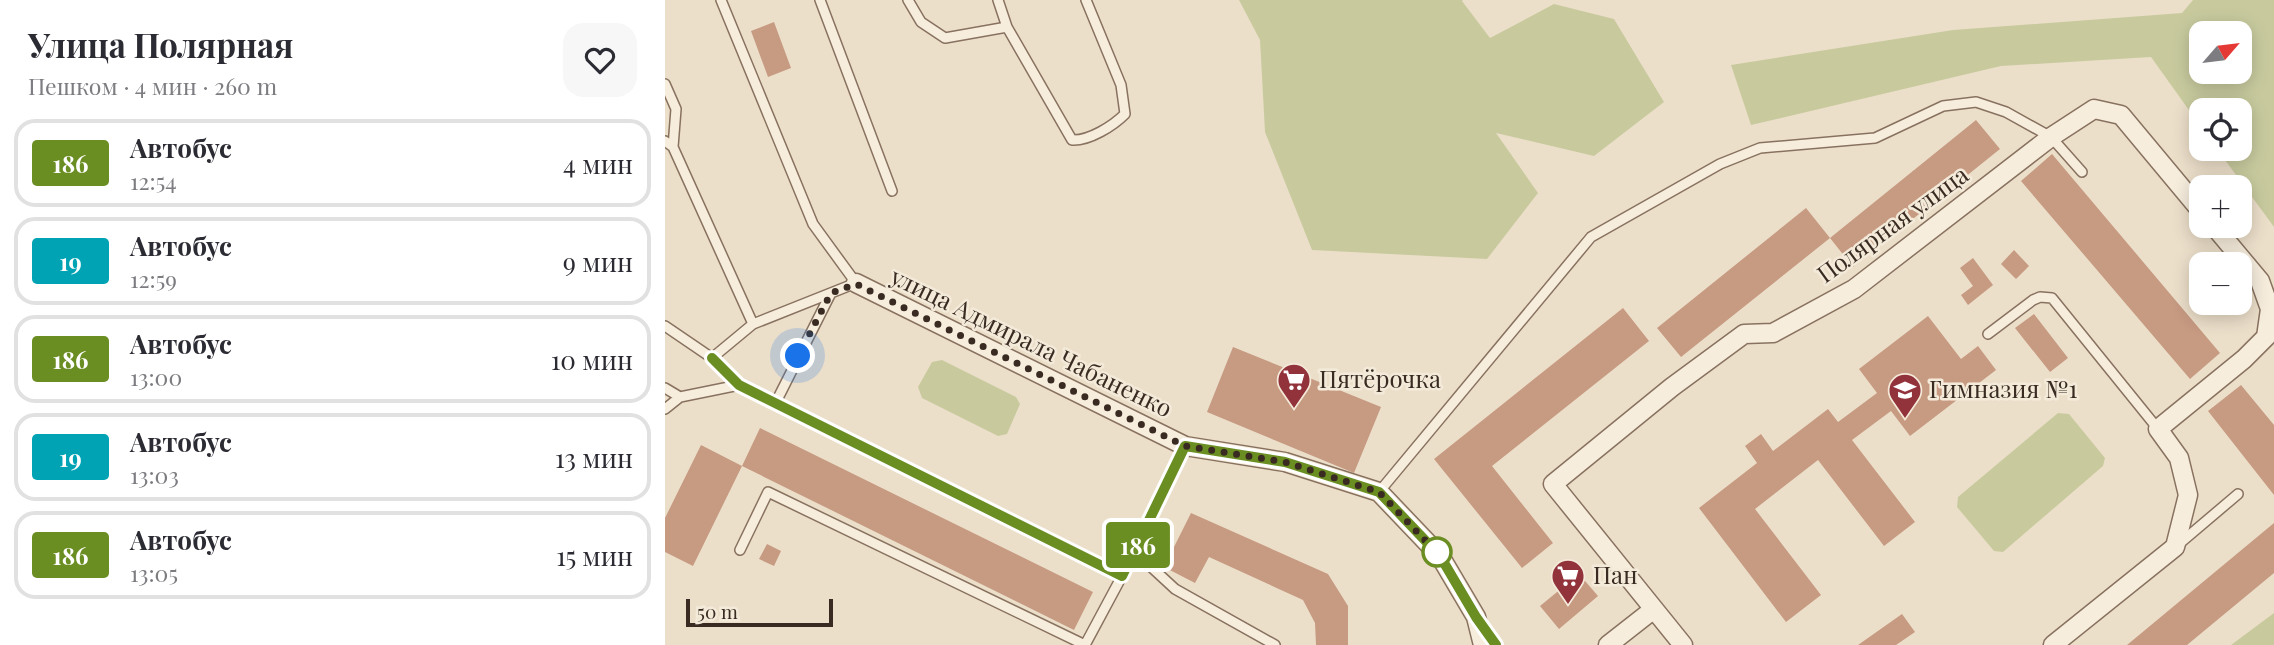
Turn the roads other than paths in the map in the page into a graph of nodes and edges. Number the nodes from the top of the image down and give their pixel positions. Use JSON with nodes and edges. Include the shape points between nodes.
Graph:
{"nodes":[{"id":1,"x":721,"y":0,"type":"edge"},
{"id":2,"x":820,"y":0,"type":"edge"},
{"id":3,"x":908,"y":0,"type":"edge"},
{"id":4,"x":997,"y":0,"type":"edge"},
{"id":5,"x":1086,"y":0,"type":"edge"},
{"id":6,"x":1007,"y":27,"type":"junction"},
{"id":7,"x":665,"y":84,"type":"edge"},
{"id":8,"x":2051,"y":137,"type":"junction"},
{"id":9,"x":665,"y":141,"type":"edge"},
{"id":10,"x":673,"y":147,"type":"junction"},
{"id":11,"x":2082,"y":172,"type":"dead end"},
{"id":12,"x":892,"y":191,"type":"dead end"},
{"id":13,"x":2189,"y":197,"type":"edge"},
{"id":14,"x":2224,"y":238,"type":"edge"},
{"id":15,"x":856,"y":284,"type":"junction"},
{"id":16,"x":831,"y":293,"type":"junction"},
{"id":17,"x":753,"y":324,"type":"junction"},
{"id":18,"x":665,"y":326,"type":"edge"},
{"id":19,"x":1988,"y":334,"type":"dead end"},
{"id":20,"x":2270,"y":343,"type":"edge"},
{"id":21,"x":712,"y":358,"type":"junction"},
{"id":22,"x":739,"y":385,"type":"junction"},
{"id":23,"x":665,"y":388,"type":"edge"},
{"id":24,"x":680,"y":397,"type":"junction"},
{"id":25,"x":775,"y":404,"type":"junction"},
{"id":26,"x":665,"y":409,"type":"edge"},
{"id":27,"x":2158,"y":429,"type":"junction"},
{"id":28,"x":1185,"y":446,"type":"junction"},
{"id":29,"x":1379,"y":492,"type":"junction"},
{"id":30,"x":2238,"y":494,"type":"dead end"},
{"id":31,"x":2175,"y":547,"type":"junction"},
{"id":32,"x":740,"y":550,"type":"dead end"},
{"id":33,"x":1135,"y":552,"type":"junction"},
{"id":34,"x":1122,"y":576,"type":"junction"},
{"id":35,"x":1654,"y":609,"type":"junction"},
{"id":36,"x":1476,"y":617,"type":"junction"},
{"id":37,"x":1275,"y":645,"type":"edge"},
{"id":38,"x":1483,"y":645,"type":"edge"},
{"id":39,"x":1496,"y":645,"type":"edge"},
{"id":40,"x":1608,"y":645,"type":"edge"},
{"id":41,"x":1683,"y":645,"type":"edge"},
{"id":42,"x":2053,"y":645,"type":"edge"}],
"edges":[{"from":1,"to":15,"type":"lane","via":[[813,224]]},
{"from":2,"to":12,"type":"lane"},
{"from":3,"to":6,"type":"lane","via":[[921,22],[945,37]]},
{"from":4,"to":6,"type":"lane"},
{"from":5,"to":6,"type":"lane","via":[[1121,85],[1125,114],[1081,141],[1072,140]]},
{"from":7,"to":10,"type":"lane","via":[[676,109]]},
{"from":8,"to":11,"type":"lane"},
{"from":8,"to":13,"type":"street","name":"Полярная улица","via":[[2094,109],[2121,115]]},
{"from":8,"to":29,"type":"lane","via":[[2007,112],[1976,102],[1943,106],[1875,138],[1760,148],[1720,164],[1591,237]]},
{"from":8,"to":35,"type":"street","name":"Полярная улица","via":[[1854,289],[1773,333],[1744,334],[1553,484]]},
{"from":9,"to":10,"type":"lane"},
{"from":10,"to":17,"type":"lane"},
{"from":14,"to":20,"type":"street","via":[[2260,281],[2270,309]]},
{"from":15,"to":16,"type":"lane"},
{"from":15,"to":28,"type":"street","name":"улица Адмирала Чабаненко"},
{"from":16,"to":17,"type":"lane"},
{"from":16,"to":25,"type":"lane"},
{"from":17,"to":21,"type":"lane"},
{"from":18,"to":21,"type":"lane"},
{"from":19,"to":27,"type":"lane","via":[[2033,300],[2052,299]]},
{"from":20,"to":27,"type":"street"},
{"from":21,"to":22,"type":"lane"},
{"from":22,"to":24,"type":"lane"},
{"from":22,"to":25,"type":"lane"},
{"from":23,"to":24,"type":"lane"},
{"from":24,"to":26,"type":"lane"},
{"from":25,"to":34,"type":"lane"},
{"from":27,"to":31,"type":"street","via":[[2179,457],[2188,495]]},
{"from":28,"to":29,"type":"street","name":"улица Адмирала Чабаненко","via":[[1285,462]]},
{"from":28,"to":33,"type":"lane","name":"улица Адмирала Чабаненко"},
{"from":29,"to":36,"type":"street","name":"улица Адмирала Чабаненко","via":[[1440,556]]},
{"from":30,"to":31,"type":"lane"},
{"from":31,"to":42,"type":"street"},
{"from":32,"to":34,"type":"lane","name":"улица Адмирала Чабаненко","via":[[768,492],[1085,645]]},
{"from":33,"to":34,"type":"lane","name":"улица Адмирала Чабаненко"},
{"from":33,"to":37,"type":"lane","via":[[1175,589]]},
{"from":35,"to":40,"type":"street"},
{"from":35,"to":41,"type":"street","name":"Полярная улица"},
{"from":36,"to":38,"type":"street","name":"улица Адмирала Чабаненко"},
{"from":36,"to":39,"type":"street","name":"улица Адмирала Чабаненко"}]}
